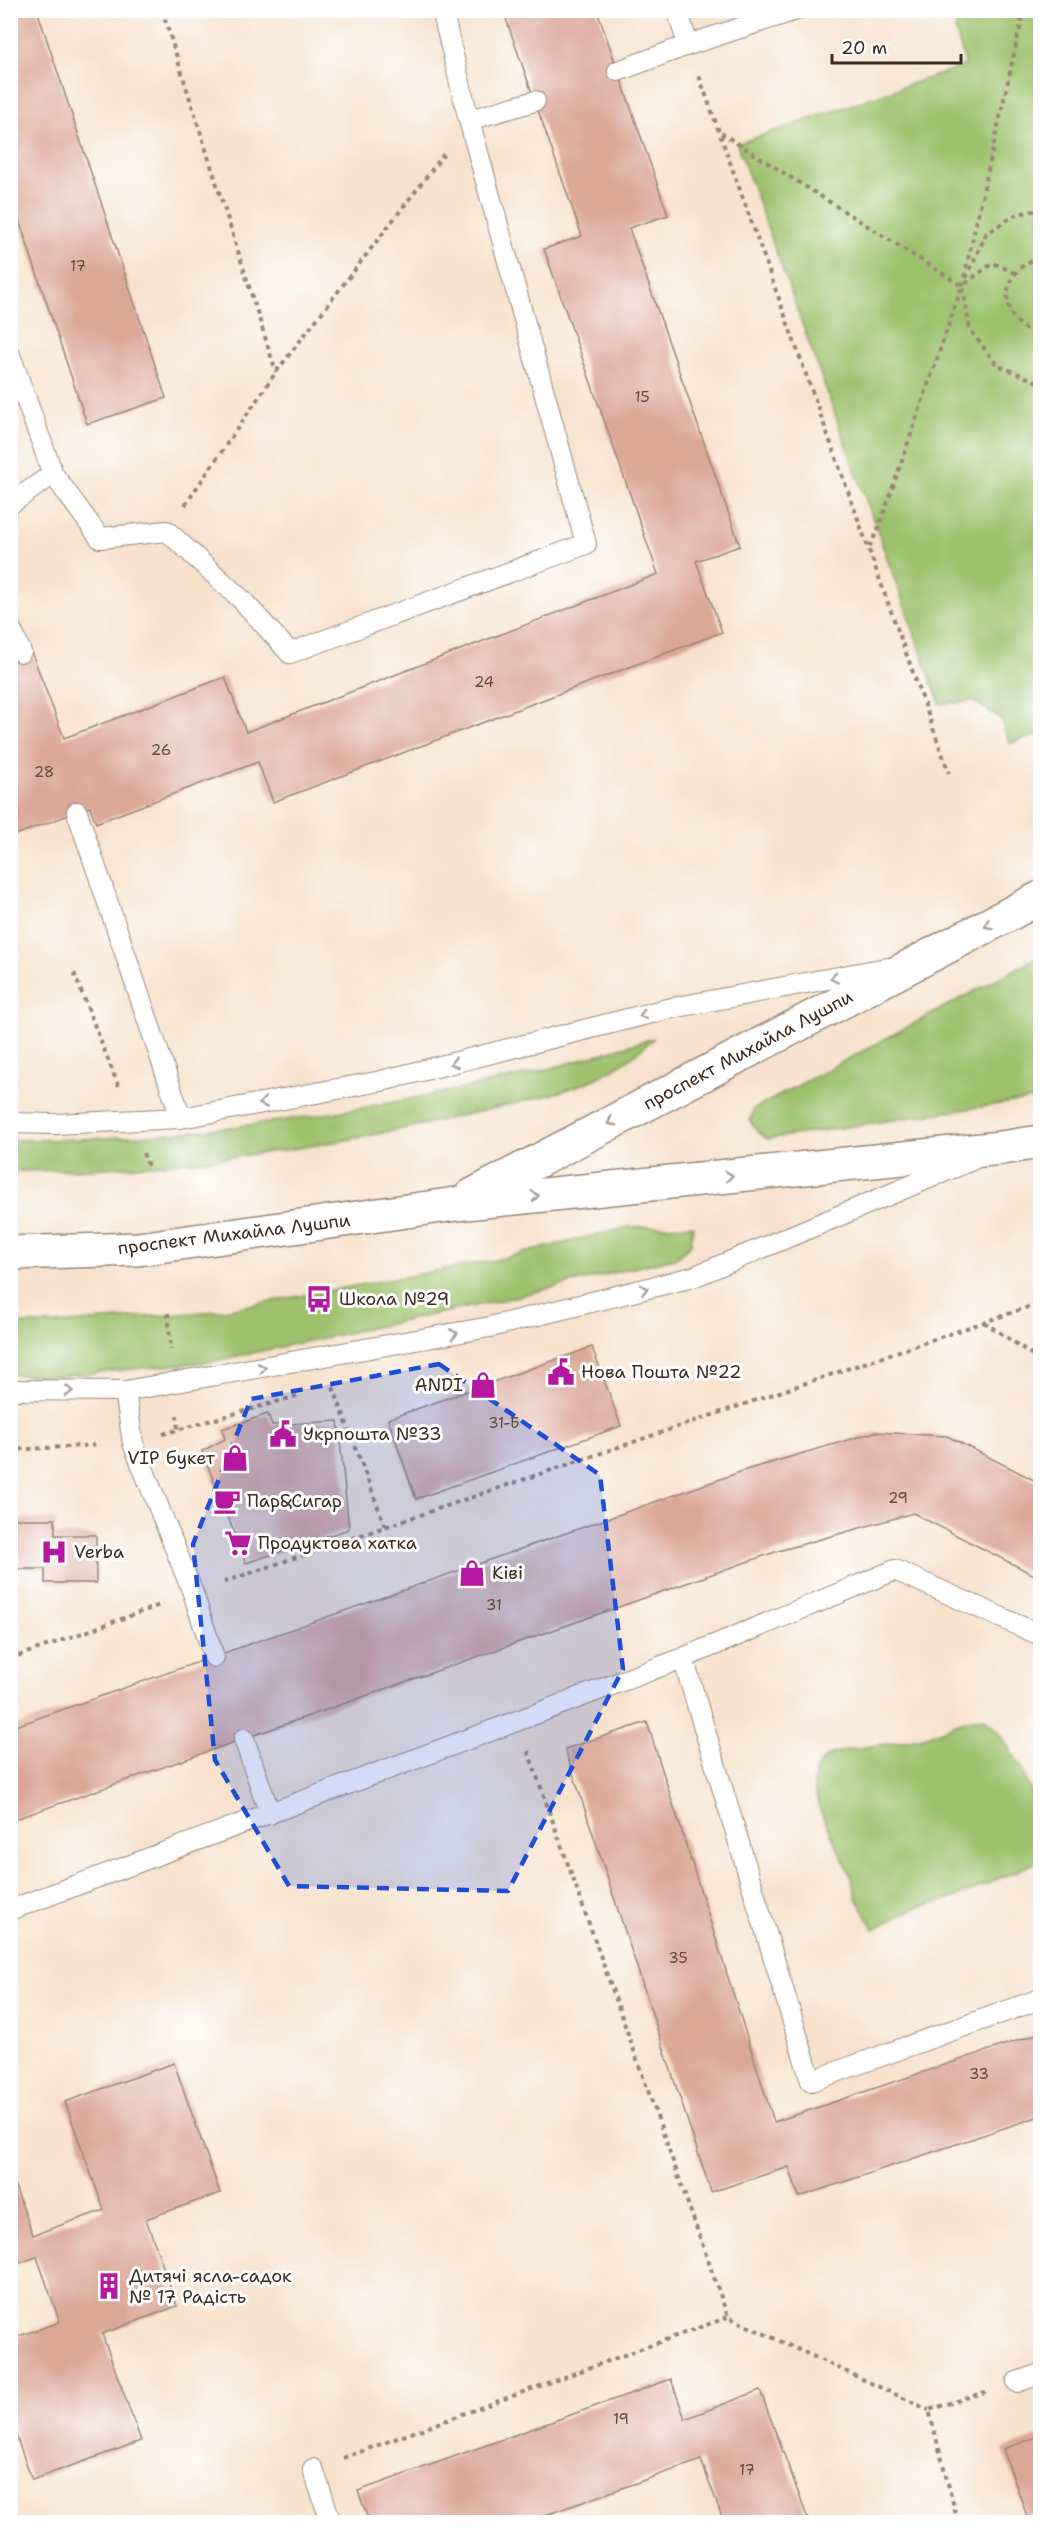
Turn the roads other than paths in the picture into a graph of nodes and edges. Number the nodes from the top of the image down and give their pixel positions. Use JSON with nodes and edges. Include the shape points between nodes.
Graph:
{"nodes":[{"id":1,"x":442,"y":10,"type":"edge"},
{"id":2,"x":677,"y":10,"type":"edge"},
{"id":3,"x":796,"y":10,"type":"edge"},
{"id":4,"x":688,"y":45,"type":"junction"},
{"id":5,"x":618,"y":71,"type":"dead end"},
{"id":6,"x":535,"y":101,"type":"dead end"},
{"id":7,"x":469,"y":120,"type":"junction"},
{"id":8,"x":10,"y":355,"type":"edge"},
{"id":9,"x":53,"y":474,"type":"junction"},
{"id":10,"x":10,"y":504,"type":"edge"},
{"id":11,"x":10,"y":627,"type":"edge"},
{"id":12,"x":21,"y":652,"type":"dead end"},
{"id":13,"x":77,"y":812,"type":"dead end"},
{"id":14,"x":1041,"y":898,"type":"edge"},
{"id":15,"x":912,"y":963,"type":"junction"},
{"id":16,"x":181,"y":1118,"type":"junction"},
{"id":17,"x":10,"y":1123,"type":"edge"},
{"id":18,"x":1041,"y":1142,"type":"edge"},
{"id":19,"x":1001,"y":1148,"type":"junction"},
{"id":20,"x":456,"y":1204,"type":"junction"},
{"id":21,"x":10,"y":1253,"type":"edge"},
{"id":22,"x":10,"y":1390,"type":"edge"},
{"id":23,"x":125,"y":1391,"type":"junction"},
{"id":24,"x":1041,"y":1635,"type":"edge"},
{"id":25,"x":214,"y":1657,"type":"dead end"},
{"id":26,"x":683,"y":1658,"type":"junction"},
{"id":27,"x":244,"y":1739,"type":"dead end"},
{"id":28,"x":270,"y":1814,"type":"junction"},
{"id":29,"x":10,"y":1910,"type":"edge"},
{"id":30,"x":1041,"y":1999,"type":"edge"},
{"id":31,"x":1041,"y":2374,"type":"edge"},
{"id":32,"x":1017,"y":2382,"type":"road end"},
{"id":33,"x":313,"y":2469,"type":"road end"},
{"id":34,"x":331,"y":2523,"type":"edge"}],
"edges":[{"from":1,"to":7,"type":"lane"},
{"from":2,"to":4,"type":"lane"},
{"from":3,"to":4,"type":"lane"},
{"from":4,"to":5,"type":"lane"},
{"from":6,"to":7,"type":"lane"},
{"from":7,"to":9,"type":"lane","via":[[586,544],[290,653],[242,600],[167,531],[100,538]]},
{"from":8,"to":9,"type":"lane"},
{"from":9,"to":10,"type":"lane"},
{"from":11,"to":12,"type":"lane"},
{"from":13,"to":16,"type":"lane"},
{"from":14,"to":15,"type":"main road","name":"проспект Михайла Лушпи","one_way":true},
{"from":15,"to":16,"type":"lane","one_way":true,"via":[[667,1009],[381,1081]]},
{"from":15,"to":20,"type":"main road","name":"проспект Михайла Лушпи","one_way":true},
{"from":16,"to":17,"type":"lane"},
{"from":18,"to":19,"type":"main road","name":"проспект Михайла Лушпи"},
{"from":20,"to":19,"type":"main road","name":"проспект Михайла Лушпи","one_way":true},
{"from":23,"to":19,"type":"lane","one_way":true,"via":[[490,1328],[693,1277]]},
{"from":20,"to":21,"type":"main road","name":"проспект Михайла Лушпи","via":[[138,1249]]},
{"from":22,"to":23,"type":"lane","one_way":true},
{"from":23,"to":25,"type":"lane","via":[[133,1443],[193,1593]]},
{"from":24,"to":26,"type":"lane","via":[[895,1570]]},
{"from":26,"to":28,"type":"lane"},
{"from":26,"to":30,"type":"lane","via":[[811,2081]]},
{"from":27,"to":28,"type":"lane"},
{"from":28,"to":29,"type":"lane"},
{"from":31,"to":32,"type":"lane"},
{"from":33,"to":34,"type":"lane"}]}
